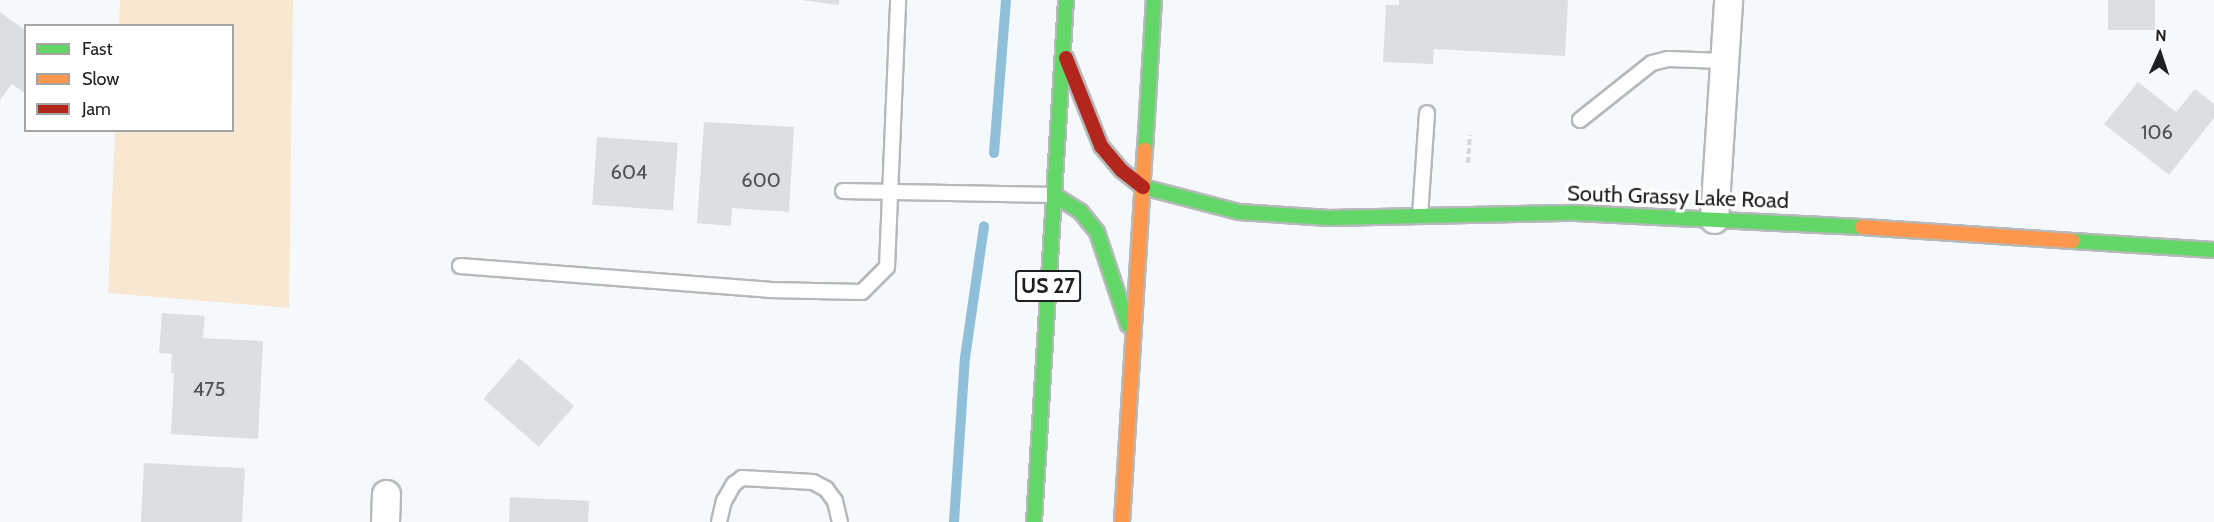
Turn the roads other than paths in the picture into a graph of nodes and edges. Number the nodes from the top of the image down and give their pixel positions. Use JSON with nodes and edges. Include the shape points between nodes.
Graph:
{"nodes":[{"id":1,"x":898,"y":0,"type":"edge"},
{"id":2,"x":1066,"y":0,"type":"edge"},
{"id":3,"x":1154,"y":0,"type":"edge"},
{"id":4,"x":1728,"y":0,"type":"edge"},
{"id":5,"x":1063,"y":51,"type":"junction"},
{"id":6,"x":1724,"y":61,"type":"junction"},
{"id":7,"x":1427,"y":113,"type":"dead end"},
{"id":8,"x":1580,"y":120,"type":"dead end"},
{"id":9,"x":1143,"y":187,"type":"junction"},
{"id":10,"x":843,"y":191,"type":"dead end"},
{"id":11,"x":889,"y":192,"type":"junction"},
{"id":12,"x":1054,"y":195,"type":"junction"},
{"id":13,"x":1420,"y":216,"type":"junction"},
{"id":14,"x":1714,"y":219,"type":"junction"},
{"id":15,"x":2214,"y":250,"type":"edge"},
{"id":16,"x":460,"y":266,"type":"dead end"},
{"id":17,"x":1134,"y":341,"type":"junction"},
{"id":18,"x":386,"y":494,"type":"dead end"},
{"id":19,"x":385,"y":522,"type":"edge"},
{"id":20,"x":719,"y":522,"type":"edge"},
{"id":21,"x":840,"y":522,"type":"edge"},
{"id":22,"x":1034,"y":522,"type":"edge"},
{"id":23,"x":1122,"y":522,"type":"edge"}],
"edges":[{"from":1,"to":11,"type":"lane"},
{"from":2,"to":5,"type":"main road","number":"US 27"},
{"from":3,"to":9,"type":"main road"},
{"from":4,"to":6,"type":"street"},
{"from":5,"to":9,"type":"main road","via":[[1101,146],[1121,170]]},
{"from":5,"to":12,"type":"main road","number":"US 27"},
{"from":6,"to":8,"type":"lane","via":[[1668,59],[1652,63]]},
{"from":6,"to":14,"type":"street"},
{"from":7,"to":13,"type":"lane"},
{"from":9,"to":13,"type":"main road","name":"South Grassy Lake Road","via":[[1239,212],[1329,218]]},
{"from":9,"to":17,"type":"main road"},
{"from":10,"to":11,"type":"lane"},
{"from":11,"to":12,"type":"lane"},
{"from":11,"to":16,"type":"lane","via":[[888,267],[862,292],[769,290]]},
{"from":12,"to":17,"type":"main road","via":[[1080,211],[1097,232]]},
{"from":12,"to":22,"type":"main road","number":"US 27"},
{"from":13,"to":14,"type":"main road","name":"South Grassy Lake Road","via":[[1575,213]]},
{"from":14,"to":15,"type":"main road","name":"South Grassy Lake Road"},
{"from":17,"to":23,"type":"main road"},
{"from":18,"to":19,"type":"street"},
{"from":20,"to":21,"type":"lane","via":[[724,501],[742,478],[813,482],[826,489],[835,501]]}]}
